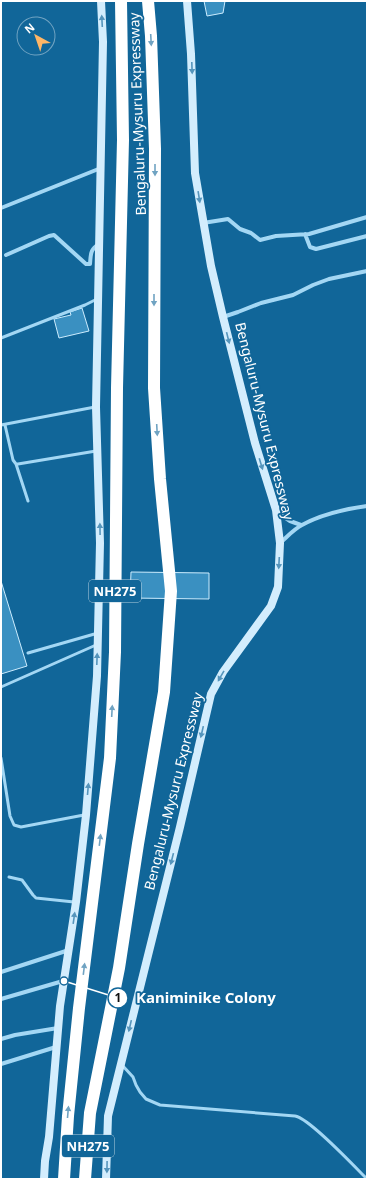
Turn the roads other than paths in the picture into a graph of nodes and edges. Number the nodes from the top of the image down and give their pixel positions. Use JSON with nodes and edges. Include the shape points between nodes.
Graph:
{"nodes":[{"id":1,"x":101,"y":1,"type":"edge"},
{"id":2,"x":121,"y":1,"type":"edge"},
{"id":3,"x":148,"y":1,"type":"edge"},
{"id":4,"x":187,"y":1,"type":"edge"},
{"id":5,"x":101,"y":168,"type":"junction"},
{"id":6,"x":1,"y":208,"type":"edge"},
{"id":7,"x":367,"y":217,"type":"edge"},
{"id":8,"x":203,"y":223,"type":"junction"},
{"id":9,"x":305,"y":234,"type":"junction"},
{"id":10,"x":367,"y":236,"type":"edge"},
{"id":11,"x":100,"y":244,"type":"junction"},
{"id":12,"x":6,"y":255,"type":"dead end"},
{"id":13,"x":367,"y":271,"type":"edge"},
{"id":14,"x":98,"y":298,"type":"junction"},
{"id":15,"x":223,"y":317,"type":"junction"},
{"id":16,"x":1,"y":338,"type":"edge"},
{"id":17,"x":96,"y":407,"type":"junction"},
{"id":18,"x":3,"y":425,"type":"edge"},
{"id":19,"x":98,"y":451,"type":"junction"},
{"id":20,"x":16,"y":464,"type":"junction"},
{"id":21,"x":28,"y":501,"type":"dead end"},
{"id":22,"x":367,"y":506,"type":"edge"},
{"id":23,"x":276,"y":510,"type":"junction"},
{"id":24,"x":301,"y":525,"type":"junction"},
{"id":25,"x":280,"y":543,"type":"junction"},
{"id":26,"x":98,"y":633,"type":"junction"},
{"id":27,"x":98,"y":644,"type":"junction"},
{"id":28,"x":28,"y":653,"type":"dead end"},
{"id":29,"x":1,"y":687,"type":"edge"},
{"id":30,"x":1,"y":758,"type":"edge"},
{"id":31,"x":86,"y":815,"type":"junction"},
{"id":32,"x":9,"y":877,"type":"dead end"},
{"id":33,"x":76,"y":902,"type":"junction"},
{"id":34,"x":69,"y":950,"type":"junction"},
{"id":35,"x":1,"y":972,"type":"edge"},
{"id":36,"x":64,"y":981,"type":"junction"},
{"id":37,"x":1,"y":999,"type":"edge"},
{"id":38,"x":58,"y":1028,"type":"junction"},
{"id":39,"x":1,"y":1039,"type":"edge"},
{"id":40,"x":56,"y":1047,"type":"junction"},
{"id":41,"x":121,"y":1063,"type":"junction"},
{"id":42,"x":1,"y":1064,"type":"edge"},
{"id":43,"x":44,"y":1179,"type":"edge"},
{"id":44,"x":64,"y":1179,"type":"edge"},
{"id":45,"x":85,"y":1179,"type":"edge"},
{"id":46,"x":106,"y":1179,"type":"edge"},
{"id":47,"x":367,"y":1179,"type":"edge"}],
"edges":[{"from":5,"to":1,"type":"street","number":"NH275","one_way":true},
{"from":44,"to":2,"type":"highway","name":"Bengaluru-Mysuru Expressway","number":"NH275","one_way":true,"via":[[80,1000],[110,758],[115,652],[117,388],[123,140]]},
{"from":3,"to":45,"type":"highway","name":"Bengaluru-Mysuru Expressway","number":"NH275","one_way":true,"via":[[155,149],[154,388],[171,591],[164,692],[119,968],[90,1113]]},
{"from":4,"to":8,"type":"street","name":"Bengaluru-Mysuru Expressway","one_way":true,"via":[[195,173]]},
{"from":5,"to":6,"type":"street"},
{"from":5,"to":11,"type":"street","number":"NH275"},
{"from":7,"to":9,"type":"street"},
{"from":8,"to":9,"type":"street","via":[[228,219],[260,240]]},
{"from":8,"to":15,"type":"street","name":"Bengaluru-Mysuru Expressway"},
{"from":9,"to":10,"type":"street","via":[[310,247],[316,249]]},
{"from":11,"to":12,"type":"street","via":[[91,251],[89,265],[54,235]]},
{"from":11,"to":14,"type":"street","number":"NH275"},
{"from":13,"to":15,"type":"street","via":[[329,279],[292,295]]},
{"from":14,"to":16,"type":"lane"},
{"from":14,"to":17,"type":"street","number":"NH275"},
{"from":15,"to":23,"type":"street","name":"Bengaluru-Mysuru Expressway","one_way":true,"via":[[254,443]]},
{"from":17,"to":18,"type":"lane"},
{"from":17,"to":19,"type":"street","number":"NH275"},
{"from":18,"to":20,"type":"lane"},
{"from":19,"to":20,"type":"lane"},
{"from":26,"to":19,"type":"street","number":"NH275","one_way":true},
{"from":20,"to":21,"type":"lane"},
{"from":22,"to":24,"type":"street","via":[[343,509]]},
{"from":23,"to":24,"type":"street","via":[[290,521]]},
{"from":23,"to":25,"type":"street","name":"Bengaluru-Mysuru Expressway"},
{"from":24,"to":25,"type":"street"},
{"from":25,"to":41,"type":"street","name":"Bengaluru-Mysuru Expressway","one_way":true,"via":[[278,588],[271,606],[223,672],[211,694]]},
{"from":26,"to":27,"type":"street","number":"NH275"},
{"from":26,"to":28,"type":"lane"},
{"from":27,"to":29,"type":"lane"},
{"from":31,"to":27,"type":"street","number":"NH275","one_way":true},
{"from":30,"to":31,"type":"lane","via":[[10,816],[14,825],[22,827]]},
{"from":31,"to":33,"type":"street","number":"NH275"},
{"from":32,"to":33,"type":"lane","via":[[22,880],[36,898]]},
{"from":34,"to":33,"type":"street","number":"NH275","one_way":true},
{"from":34,"to":35,"type":"street"},
{"from":34,"to":36,"type":"street","number":"NH275"},
{"from":36,"to":37,"type":"street"},
{"from":36,"to":38,"type":"street","number":"NH275"},
{"from":38,"to":39,"type":"street"},
{"from":38,"to":40,"type":"street","number":"NH275"},
{"from":40,"to":42,"type":"street"},
{"from":40,"to":43,"type":"street","number":"NH275"},
{"from":41,"to":46,"type":"street","name":"Bengaluru-Mysuru Expressway","one_way":true,"via":[[108,1116]]},
{"from":41,"to":47,"type":"lane","via":[[146,1099],[160,1105],[301,1118],[313,1126]]}]}
